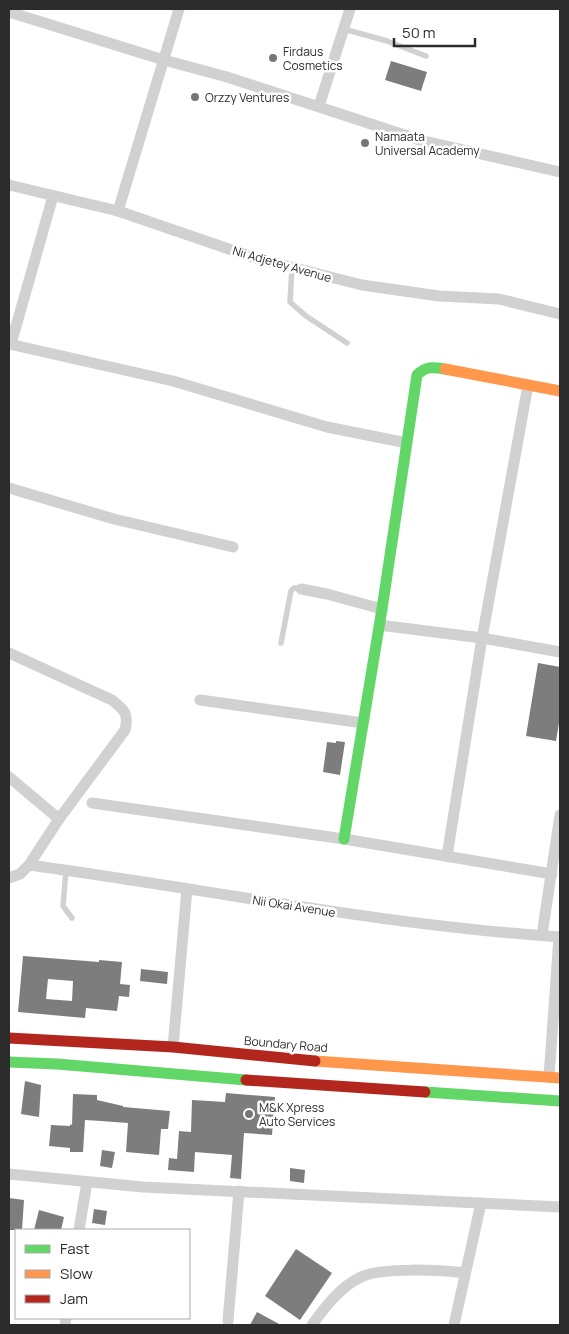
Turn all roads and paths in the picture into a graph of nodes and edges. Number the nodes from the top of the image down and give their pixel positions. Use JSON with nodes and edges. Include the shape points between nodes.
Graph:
{"nodes":[{"id":1,"x":179,"y":9,"type":"edge"},
{"id":2,"x":350,"y":9,"type":"edge"},
{"id":3,"x":9,"y":12,"type":"edge"},
{"id":4,"x":344,"y":29,"type":"junction"},
{"id":5,"x":426,"y":56,"type":"dead end"},
{"id":6,"x":164,"y":60,"type":"junction"},
{"id":7,"x":319,"y":106,"type":"junction"},
{"id":8,"x":560,"y":172,"type":"edge"},
{"id":9,"x":9,"y":185,"type":"edge"},
{"id":10,"x":53,"y":196,"type":"junction"},
{"id":11,"x":118,"y":211,"type":"junction"},
{"id":12,"x":292,"y":267,"type":"junction"},
{"id":13,"x":560,"y":314,"type":"edge"},
{"id":14,"x":347,"y":343,"type":"dead end"},
{"id":15,"x":10,"y":344,"type":"edge"},
{"id":16,"x":528,"y":385,"type":"junction"},
{"id":17,"x":560,"y":391,"type":"edge"},
{"id":18,"x":407,"y":443,"type":"junction"},
{"id":19,"x":9,"y":488,"type":"edge"},
{"id":20,"x":233,"y":547,"type":"dead end"},
{"id":21,"x":301,"y":589,"type":"joint"},
{"id":22,"x":382,"y":609,"type":"junction"},
{"id":23,"x":379,"y":625,"type":"junction"},
{"id":24,"x":482,"y":638,"type":"junction"},
{"id":25,"x":281,"y":643,"type":"dead end"},
{"id":26,"x":560,"y":652,"type":"edge"},
{"id":27,"x":9,"y":653,"type":"edge"},
{"id":28,"x":200,"y":700,"type":"dead end"},
{"id":29,"x":363,"y":723,"type":"junction"},
{"id":30,"x":9,"y":777,"type":"edge"},
{"id":31,"x":92,"y":804,"type":"dead end"},
{"id":32,"x":560,"y":815,"type":"edge"},
{"id":33,"x":59,"y":819,"type":"junction"},
{"id":34,"x":344,"y":839,"type":"junction"},
{"id":35,"x":447,"y":856,"type":"junction"},
{"id":36,"x":29,"y":865,"type":"junction"},
{"id":37,"x":66,"y":870,"type":"junction"},
{"id":38,"x":552,"y":874,"type":"junction"},
{"id":39,"x":9,"y":878,"type":"edge"},
{"id":40,"x":187,"y":889,"type":"junction"},
{"id":41,"x":72,"y":918,"type":"dead end"},
{"id":42,"x":542,"y":935,"type":"junction"},
{"id":43,"x":559,"y":937,"type":"edge"},
{"id":44,"x":9,"y":1038,"type":"edge"},
{"id":45,"x":173,"y":1047,"type":"junction"},
{"id":46,"x":9,"y":1062,"type":"edge"},
{"id":47,"x":555,"y":1077,"type":"edge"},
{"id":48,"x":560,"y":1101,"type":"edge"},
{"id":49,"x":9,"y":1174,"type":"edge"},
{"id":50,"x":87,"y":1182,"type":"junction"},
{"id":51,"x":239,"y":1191,"type":"junction"},
{"id":52,"x":481,"y":1203,"type":"junction"},
{"id":53,"x":560,"y":1207,"type":"edge"},
{"id":54,"x":79,"y":1229,"type":"edge"},
{"id":55,"x":464,"y":1273,"type":"junction"},
{"id":56,"x":228,"y":1321,"type":"dead end"},
{"id":57,"x":312,"y":1325,"type":"edge"},
{"id":58,"x":454,"y":1325,"type":"edge"}],
"edges":[{"from":1,"to":6,"type":"street"},
{"from":2,"to":4,"type":"street"},
{"from":3,"to":6,"type":"street"},
{"from":4,"to":5,"type":"lane"},
{"from":4,"to":7,"type":"street"},
{"from":6,"to":7,"type":"street"},
{"from":6,"to":11,"type":"street"},
{"from":7,"to":8,"type":"street","via":[[420,140]]},
{"from":9,"to":10,"type":"street","name":"Nii Adjetey Avenue"},
{"from":10,"to":11,"type":"street","name":"Nii Adjetey Avenue"},
{"from":10,"to":15,"type":"street"},
{"from":11,"to":12,"type":"street","name":"Nii Adjetey Avenue","via":[[255,258]]},
{"from":12,"to":13,"type":"street","name":"Nii Adjetey Avenue","via":[[362,285],[439,296],[499,299]]},
{"from":12,"to":14,"type":"lane","via":[[290,302]]},
{"from":15,"to":18,"type":"street","via":[[173,381],[327,427]]},
{"from":16,"to":17,"type":"main road"},
{"from":16,"to":18,"type":"main road","via":[[432,367],[423,369],[417,375]]},
{"from":16,"to":24,"type":"street"},
{"from":18,"to":22,"type":"main road"},
{"from":19,"to":20,"type":"street","via":[[114,519]]},
{"from":21,"to":22,"type":"street"},
{"from":21,"to":25,"type":"lane","via":[[291,591]]},
{"from":22,"to":23,"type":"main road"},
{"from":23,"to":24,"type":"street"},
{"from":23,"to":29,"type":"main road"},
{"from":24,"to":26,"type":"street"},
{"from":24,"to":35,"type":"street"},
{"from":27,"to":33,"type":"street","via":[[112,700],[124,709],[128,719],[126,730]]},
{"from":28,"to":29,"type":"street"},
{"from":29,"to":34,"type":"main road"},
{"from":30,"to":33,"type":"street"},
{"from":31,"to":34,"type":"street"},
{"from":32,"to":38,"type":"street"},
{"from":33,"to":36,"type":"street"},
{"from":34,"to":35,"type":"street"},
{"from":35,"to":38,"type":"street"},
{"from":36,"to":37,"type":"street","name":"Nii Okai Avenue"},
{"from":36,"to":39,"type":"street","via":[[20,874]]},
{"from":37,"to":40,"type":"street","name":"Nii Okai Avenue"},
{"from":37,"to":41,"type":"lane","via":[[63,906]]},
{"from":38,"to":42,"type":"street"},
{"from":40,"to":42,"type":"street","name":"Nii Okai Avenue","via":[[405,921]]},
{"from":40,"to":45,"type":"street"},
{"from":42,"to":43,"type":"street","name":"Nii Okai Avenue"},
{"from":43,"to":47,"type":"street"},
{"from":44,"to":45,"type":"main road","name":"Boundary Road"},
{"from":45,"to":47,"type":"main road","name":"Boundary Road","via":[[329,1062]]},
{"from":46,"to":48,"type":"main road"},
{"from":49,"to":50,"type":"street"},
{"from":50,"to":51,"type":"street"},
{"from":50,"to":54,"type":"street"},
{"from":51,"to":52,"type":"street"},
{"from":51,"to":56,"type":"street"},
{"from":52,"to":53,"type":"street"},
{"from":52,"to":55,"type":"street"},
{"from":55,"to":57,"type":"street","via":[[398,1271],[368,1274],[331,1300]]},
{"from":55,"to":58,"type":"street"}]}
